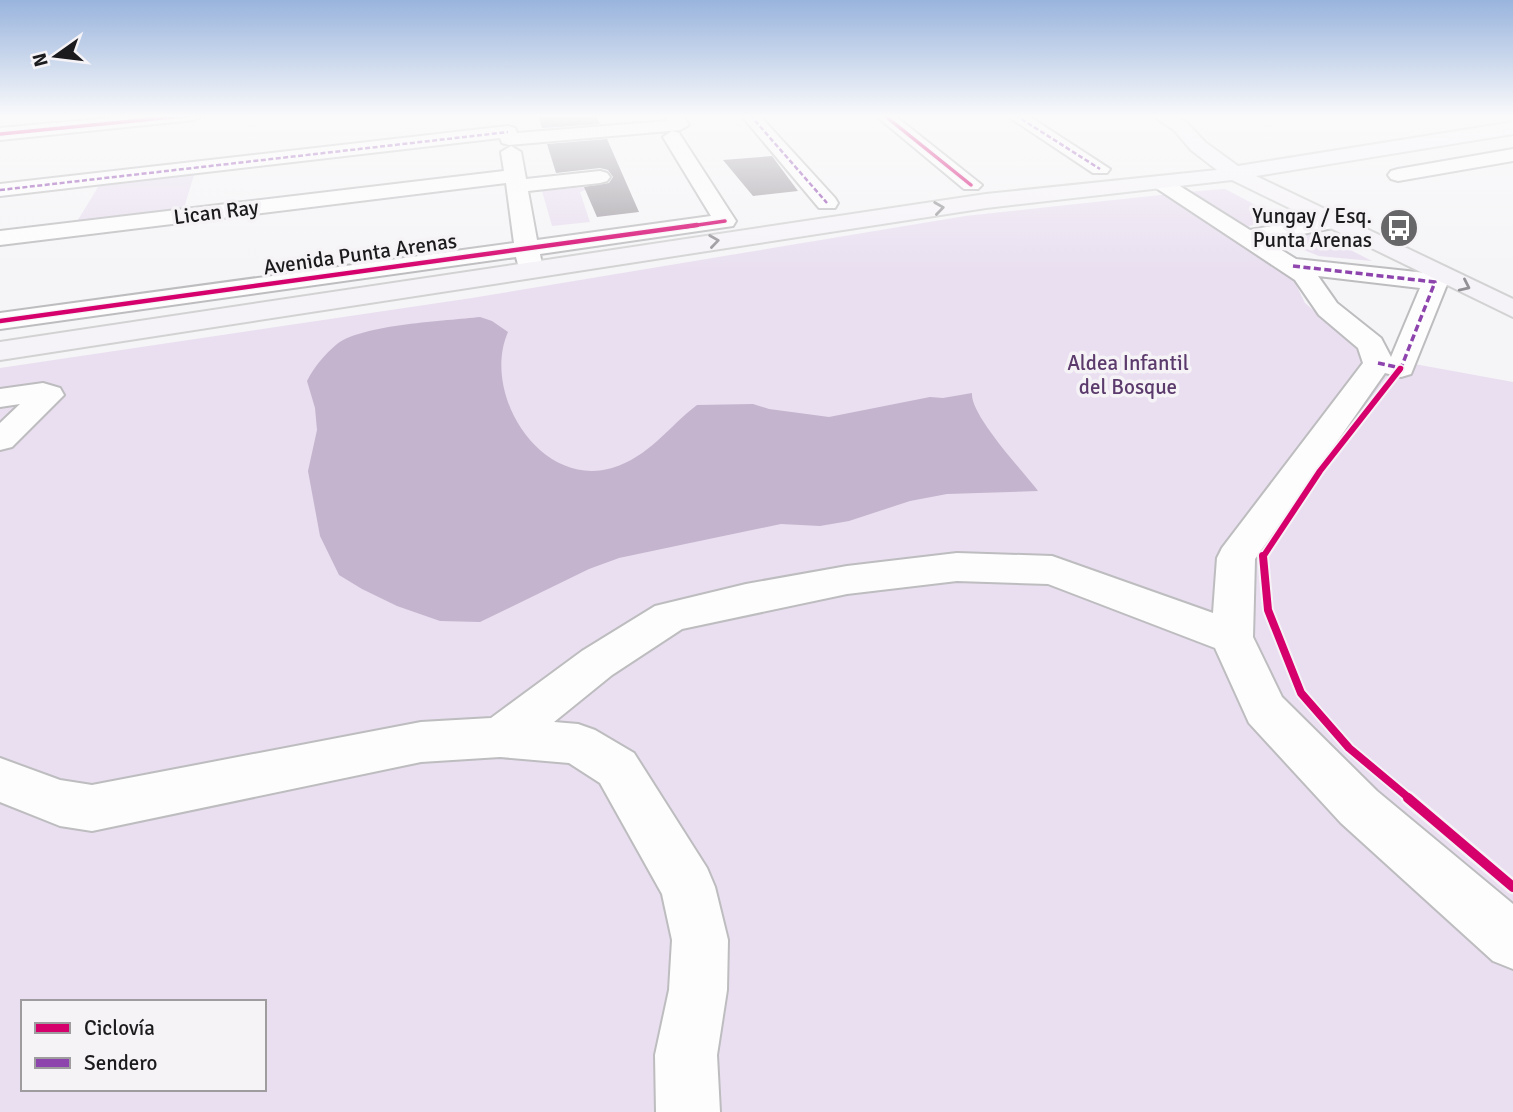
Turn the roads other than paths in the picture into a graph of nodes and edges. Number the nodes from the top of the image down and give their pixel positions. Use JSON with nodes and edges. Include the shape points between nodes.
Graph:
{"nodes":[{"id":1,"x":192,"y":167,"type":"edge"},
{"id":2,"x":514,"y":167,"type":"edge"},
{"id":3,"x":701,"y":167,"type":"edge"},
{"id":4,"x":789,"y":167,"type":"edge"},
{"id":5,"x":949,"y":167,"type":"edge"},
{"id":6,"x":1097,"y":167,"type":"edge"},
{"id":7,"x":1119,"y":167,"type":"edge"},
{"id":8,"x":1223,"y":167,"type":"edge"},
{"id":9,"x":1240,"y":167,"type":"edge"},
{"id":10,"x":1248,"y":167,"type":"edge"},
{"id":11,"x":1278,"y":167,"type":"edge"},
{"id":12,"x":1300,"y":167,"type":"edge"},
{"id":13,"x":1448,"y":167,"type":"edge"},
{"id":14,"x":1100,"y":169,"type":"junction"},
{"id":15,"x":1261,"y":170,"type":"junction"},
{"id":16,"x":1398,"y":176,"type":"dead end"},
{"id":17,"x":600,"y":177,"type":"dead end"},
{"id":18,"x":516,"y":181,"type":"junction"},
{"id":19,"x":1160,"y":182,"type":"junction"},
{"id":20,"x":971,"y":185,"type":"junction"},
{"id":21,"x":0,"y":190,"type":"edge"},
{"id":22,"x":1307,"y":193,"type":"junction"},
{"id":23,"x":817,"y":204,"type":"joint"},
{"id":24,"x":736,"y":218,"type":"junction"},
{"id":25,"x":1330,"y":222,"type":"junction"},
{"id":26,"x":1248,"y":237,"type":"junction"},
{"id":27,"x":0,"y":238,"type":"edge"},
{"id":28,"x":598,"y":258,"type":"junction"},
{"id":29,"x":529,"y":259,"type":"junction"},
{"id":30,"x":1293,"y":266,"type":"junction"},
{"id":31,"x":1513,"y":288,"type":"edge"},
{"id":32,"x":1513,"y":309,"type":"edge"},
{"id":33,"x":0,"y":321,"type":"edge"},
{"id":34,"x":0,"y":351,"type":"edge"},
{"id":35,"x":1378,"y":363,"type":"junction"},
{"id":36,"x":0,"y":398,"type":"edge"},
{"id":37,"x":0,"y":440,"type":"edge"},
{"id":38,"x":1232,"y":637,"type":"junction"},
{"id":39,"x":499,"y":737,"type":"junction"},
{"id":40,"x":0,"y":780,"type":"edge"},
{"id":41,"x":1513,"y":941,"type":"edge"},
{"id":42,"x":688,"y":1112,"type":"edge"}],
"edges":[{"from":1,"to":21,"type":"street"},
{"from":2,"to":18,"type":"street"},
{"from":3,"to":24,"type":"street"},
{"from":4,"to":23,"type":"street"},
{"from":5,"to":20,"type":"street"},
{"from":6,"to":14,"type":"street"},
{"from":7,"to":14,"type":"main road"},
{"from":8,"to":19,"type":"main road","name":"Avenida Punta Arenas"},
{"from":9,"to":25,"type":"main road"},
{"from":10,"to":15,"type":"main road","name":"Avenida Punta Arenas"},
{"from":11,"to":15,"type":"main road","name":"Avenida Punta Arenas"},
{"from":12,"to":22,"type":"main road","via":[[1296,177]]},
{"from":13,"to":16,"type":"street"},
{"from":14,"to":20,"type":"main road"},
{"from":15,"to":22,"type":"main road"},
{"from":17,"to":18,"type":"street","name":"Lican Ray"},
{"from":18,"to":27,"type":"street","name":"Lican Ray"},
{"from":18,"to":29,"type":"street"},
{"from":19,"to":26,"type":"street"},
{"from":28,"to":19,"type":"main road","name":"Avenida Punta Arenas","one_way":true,"via":[[986,201]]},
{"from":20,"to":23,"type":"main road"},
{"from":22,"to":31,"type":"main road"},
{"from":24,"to":28,"type":"main road","name":"Avenida Punta Arenas"},
{"from":24,"to":29,"type":"street","name":"Avenida Punta Arenas"},
{"from":25,"to":26,"type":"street"},
{"from":25,"to":32,"type":"main road","one_way":true},
{"from":26,"to":30,"type":"street"},
{"from":28,"to":29,"type":"main road","name":"Avenida Punta Arenas"},
{"from":29,"to":33,"type":"street","name":"Avenida Punta Arenas"},
{"from":29,"to":34,"type":"main road","name":"Avenida Punta Arenas"},
{"from":30,"to":35,"type":"street","via":[[1328,309],[1371,344]]},
{"from":30,"to":35,"type":"street","via":[[1435,282],[1401,368]]},
{"from":35,"to":38,"type":"street","via":[[1236,558]]},
{"from":36,"to":37,"type":"street","via":[[49,395]]},
{"from":38,"to":39,"type":"street","via":[[1052,570],[957,567],[847,580],[670,617],[597,663]]},
{"from":38,"to":41,"type":"street","via":[[1265,710],[1359,807]]},
{"from":39,"to":40,"type":"street","via":[[421,742],[92,808],[60,803]]},
{"from":39,"to":42,"type":"street","via":[[578,744],[617,768],[688,887],[700,940],[698,990],[686,1055]]}]}
